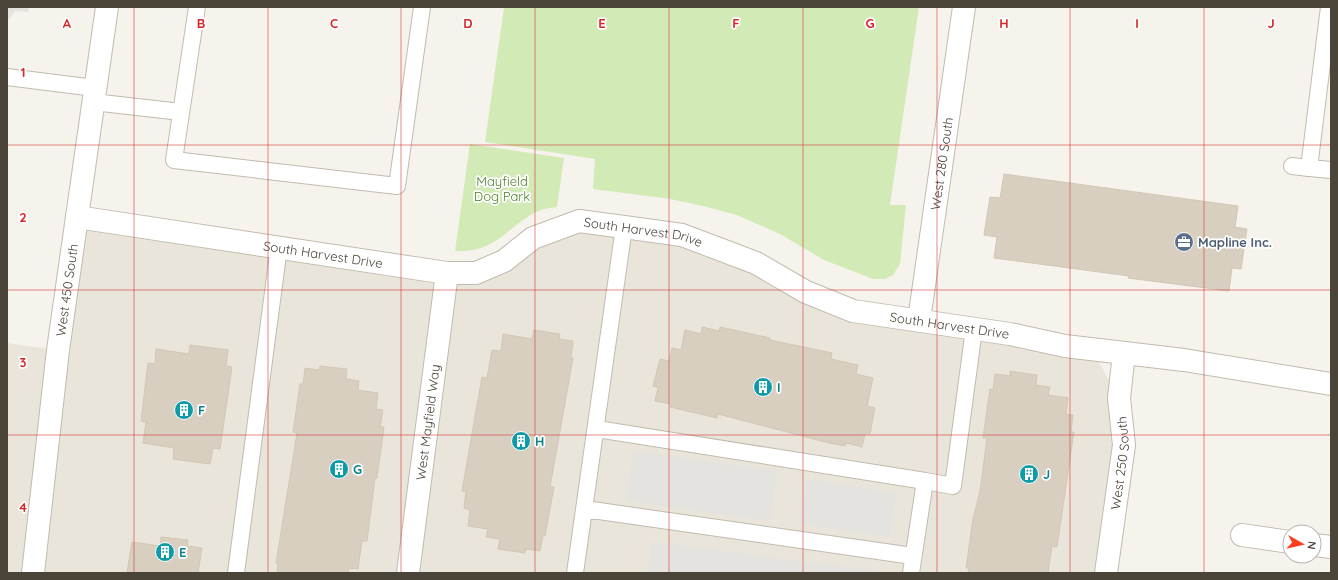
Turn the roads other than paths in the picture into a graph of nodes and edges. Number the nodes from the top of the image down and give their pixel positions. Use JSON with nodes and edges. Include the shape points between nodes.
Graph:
{"nodes":[{"id":1,"x":107,"y":7,"type":"edge"},
{"id":2,"x":197,"y":7,"type":"edge"},
{"id":3,"x":422,"y":7,"type":"edge"},
{"id":4,"x":964,"y":7,"type":"edge"},
{"id":5,"x":1329,"y":8,"type":"edge"},
{"id":6,"x":7,"y":77,"type":"edge"},
{"id":7,"x":94,"y":95,"type":"junction"},
{"id":8,"x":181,"y":112,"type":"junction"},
{"id":9,"x":1292,"y":166,"type":"dead end"},
{"id":10,"x":1309,"y":168,"type":"junction"},
{"id":11,"x":1331,"y":170,"type":"edge"},
{"id":12,"x":77,"y":217,"type":"junction"},
{"id":13,"x":624,"y":227,"type":"junction"},
{"id":14,"x":279,"y":247,"type":"junction"},
{"id":15,"x":447,"y":272,"type":"junction"},
{"id":16,"x":919,"y":320,"type":"junction"},
{"id":17,"x":974,"y":328,"type":"junction"},
{"id":18,"x":1124,"y":353,"type":"junction"},
{"id":19,"x":1331,"y":384,"type":"edge"},
{"id":20,"x":597,"y":429,"type":"junction"},
{"id":21,"x":925,"y":481,"type":"junction"},
{"id":22,"x":585,"y":509,"type":"junction"},
{"id":23,"x":1242,"y":535,"type":"dead end"},
{"id":24,"x":1282,"y":541,"type":"edge"},
{"id":25,"x":914,"y":556,"type":"junction"},
{"id":26,"x":33,"y":573,"type":"edge"},
{"id":27,"x":236,"y":573,"type":"edge"},
{"id":28,"x":408,"y":573,"type":"edge"},
{"id":29,"x":575,"y":573,"type":"edge"},
{"id":30,"x":911,"y":573,"type":"edge"},
{"id":31,"x":1106,"y":573,"type":"edge"}],
"edges":[{"from":1,"to":7,"type":"street","name":"West 450 South"},
{"from":2,"to":8,"type":"lane"},
{"from":3,"to":8,"type":"lane","via":[[397,186],[174,160]]},
{"from":4,"to":16,"type":"street","name":"West 280 South"},
{"from":5,"to":10,"type":"lane"},
{"from":6,"to":7,"type":"lane"},
{"from":7,"to":8,"type":"lane"},
{"from":7,"to":12,"type":"street","name":"West 450 South"},
{"from":9,"to":10,"type":"lane"},
{"from":10,"to":11,"type":"lane"},
{"from":12,"to":14,"type":"street","name":"South Harvest Drive"},
{"from":12,"to":26,"type":"street","name":"West 450 South","via":[[58,350]]},
{"from":13,"to":15,"type":"street","name":"South Harvest Drive","via":[[579,221],[533,238],[504,261],[476,273]]},
{"from":13,"to":16,"type":"street","name":"South Harvest Drive","via":[[682,235],[756,263],[806,292],[853,311]]},
{"from":13,"to":20,"type":"lane"},
{"from":14,"to":15,"type":"street","name":"South Harvest Drive"},
{"from":14,"to":27,"type":"lane"},
{"from":15,"to":28,"type":"street","name":"West Mayfield Way"},
{"from":16,"to":17,"type":"street","name":"South Harvest Drive"},
{"from":17,"to":18,"type":"street","name":"South Harvest Drive","via":[[1065,346]]},
{"from":17,"to":21,"type":"lane","via":[[954,486]]},
{"from":18,"to":19,"type":"street","name":"South Harvest Drive"},
{"from":18,"to":31,"type":"street","name":"West 250 South","via":[[1119,398],[1124,445]]},
{"from":20,"to":21,"type":"lane"},
{"from":20,"to":22,"type":"lane"},
{"from":21,"to":25,"type":"lane"},
{"from":22,"to":25,"type":"lane"},
{"from":22,"to":29,"type":"lane"},
{"from":23,"to":24,"type":"street"},
{"from":25,"to":30,"type":"lane"}]}
